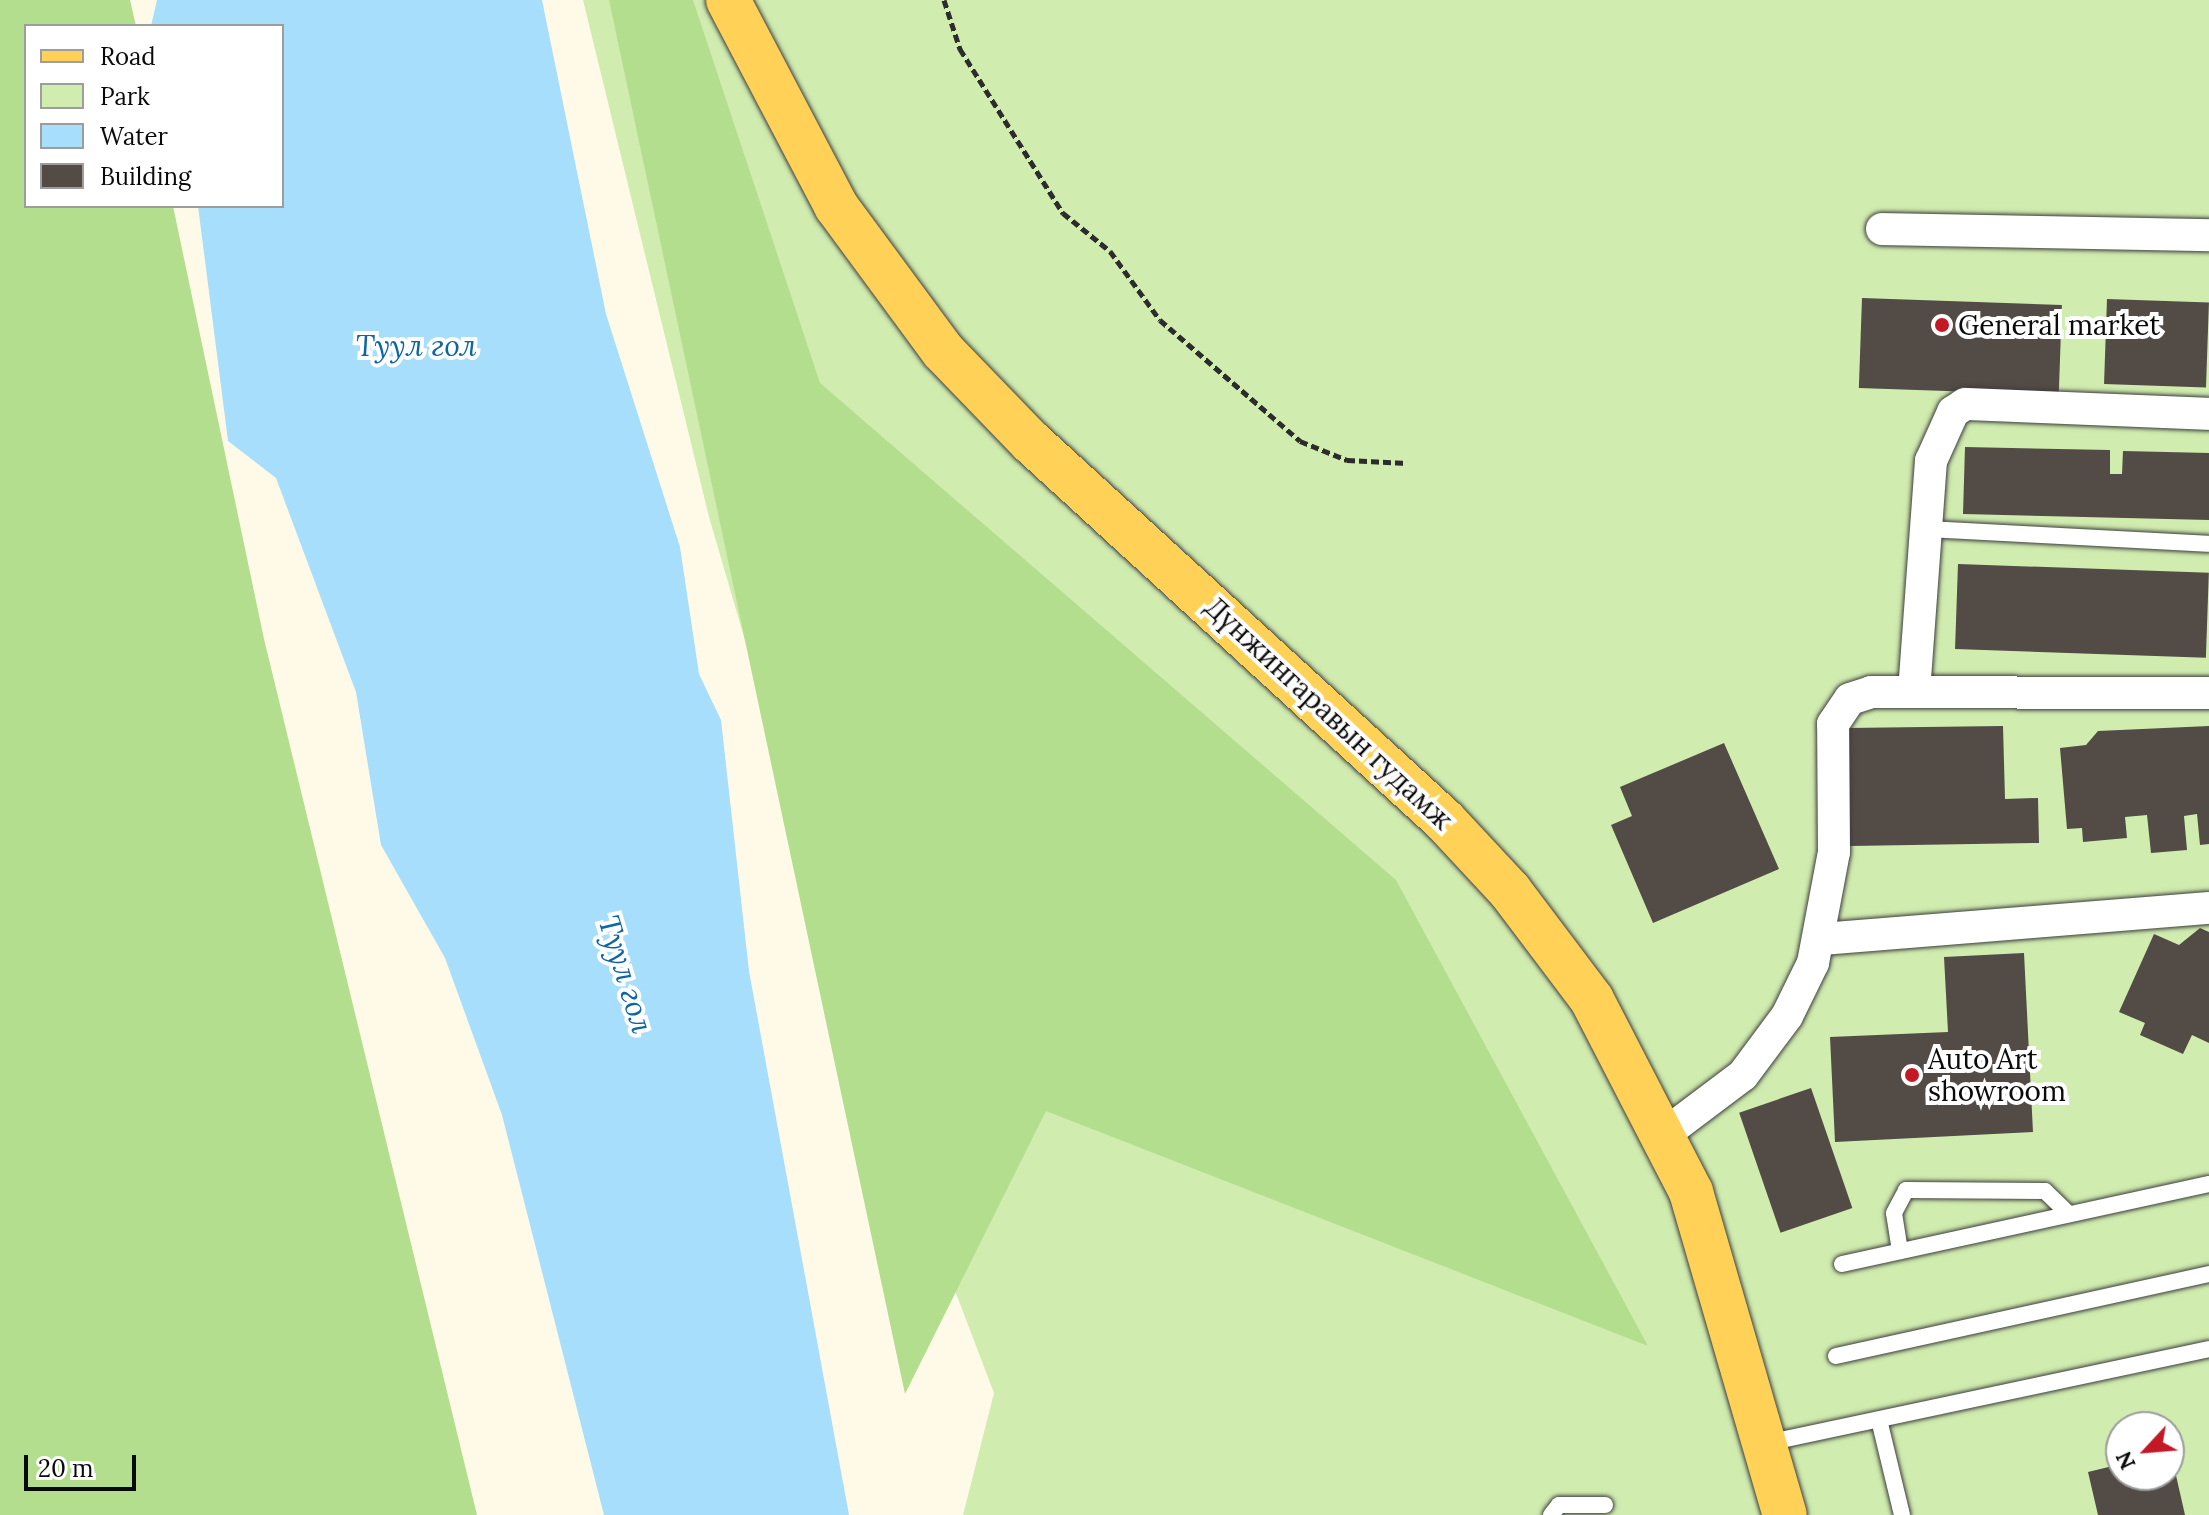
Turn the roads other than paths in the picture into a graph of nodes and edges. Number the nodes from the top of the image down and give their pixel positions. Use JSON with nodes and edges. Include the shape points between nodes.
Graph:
{"nodes":[{"id":1,"x":728,"y":0,"type":"edge"},
{"id":2,"x":1882,"y":229,"type":"dead end"},
{"id":3,"x":2209,"y":235,"type":"edge"},
{"id":4,"x":2209,"y":414,"type":"edge"},
{"id":5,"x":1926,"y":529,"type":"junction"},
{"id":6,"x":2209,"y":544,"type":"edge"},
{"id":7,"x":1914,"y":692,"type":"junction"},
{"id":8,"x":2209,"y":693,"type":"edge"},
{"id":9,"x":2209,"y":908,"type":"edge"},
{"id":10,"x":1822,"y":939,"type":"junction"},
{"id":11,"x":1666,"y":1133,"type":"junction"},
{"id":12,"x":2209,"y":1184,"type":"edge"},
{"id":13,"x":2069,"y":1214,"type":"junction"},
{"id":14,"x":1900,"y":1251,"type":"junction"},
{"id":15,"x":1842,"y":1264,"type":"dead end"},
{"id":16,"x":2209,"y":1274,"type":"edge"},
{"id":17,"x":2209,"y":1349,"type":"edge"},
{"id":18,"x":1836,"y":1356,"type":"dead end"},
{"id":19,"x":1880,"y":1424,"type":"junction"},
{"id":20,"x":1766,"y":1443,"type":"junction"},
{"id":21,"x":1605,"y":1505,"type":"dead end"},
{"id":22,"x":1551,"y":1515,"type":"edge"},
{"id":23,"x":1785,"y":1515,"type":"edge"},
{"id":24,"x":1902,"y":1515,"type":"edge"}],
"edges":[{"from":1,"to":11,"type":"main road","name":"Дүнжингаравын гудамж","via":[[800,144],[906,308],[1031,442],[1319,699],[1482,860],[1592,1000]]},
{"from":2,"to":3,"type":"street"},
{"from":4,"to":5,"type":"street","via":[[1965,404],[1939,437]]},
{"from":5,"to":6,"type":"lane"},
{"from":5,"to":7,"type":"street"},
{"from":7,"to":8,"type":"street"},
{"from":7,"to":10,"type":"street","via":[[1856,696],[1833,724],[1834,852]]},
{"from":9,"to":10,"type":"street"},
{"from":10,"to":11,"type":"street","via":[[1762,1053],[1723,1096]]},
{"from":11,"to":20,"type":"main road","name":"Дүнжингаравын гудамж","via":[[1716,1265]]},
{"from":12,"to":13,"type":"lane"},
{"from":13,"to":14,"type":"lane"},
{"from":13,"to":14,"type":"lane","via":[[2045,1191],[1906,1190],[1894,1213]]},
{"from":14,"to":15,"type":"lane"},
{"from":16,"to":18,"type":"lane"},
{"from":17,"to":19,"type":"lane"},
{"from":19,"to":20,"type":"lane"},
{"from":19,"to":24,"type":"lane"},
{"from":20,"to":23,"type":"main road","name":"Дүнжингаравын гудамж"},
{"from":21,"to":22,"type":"lane","via":[[1559,1505]]}]}
